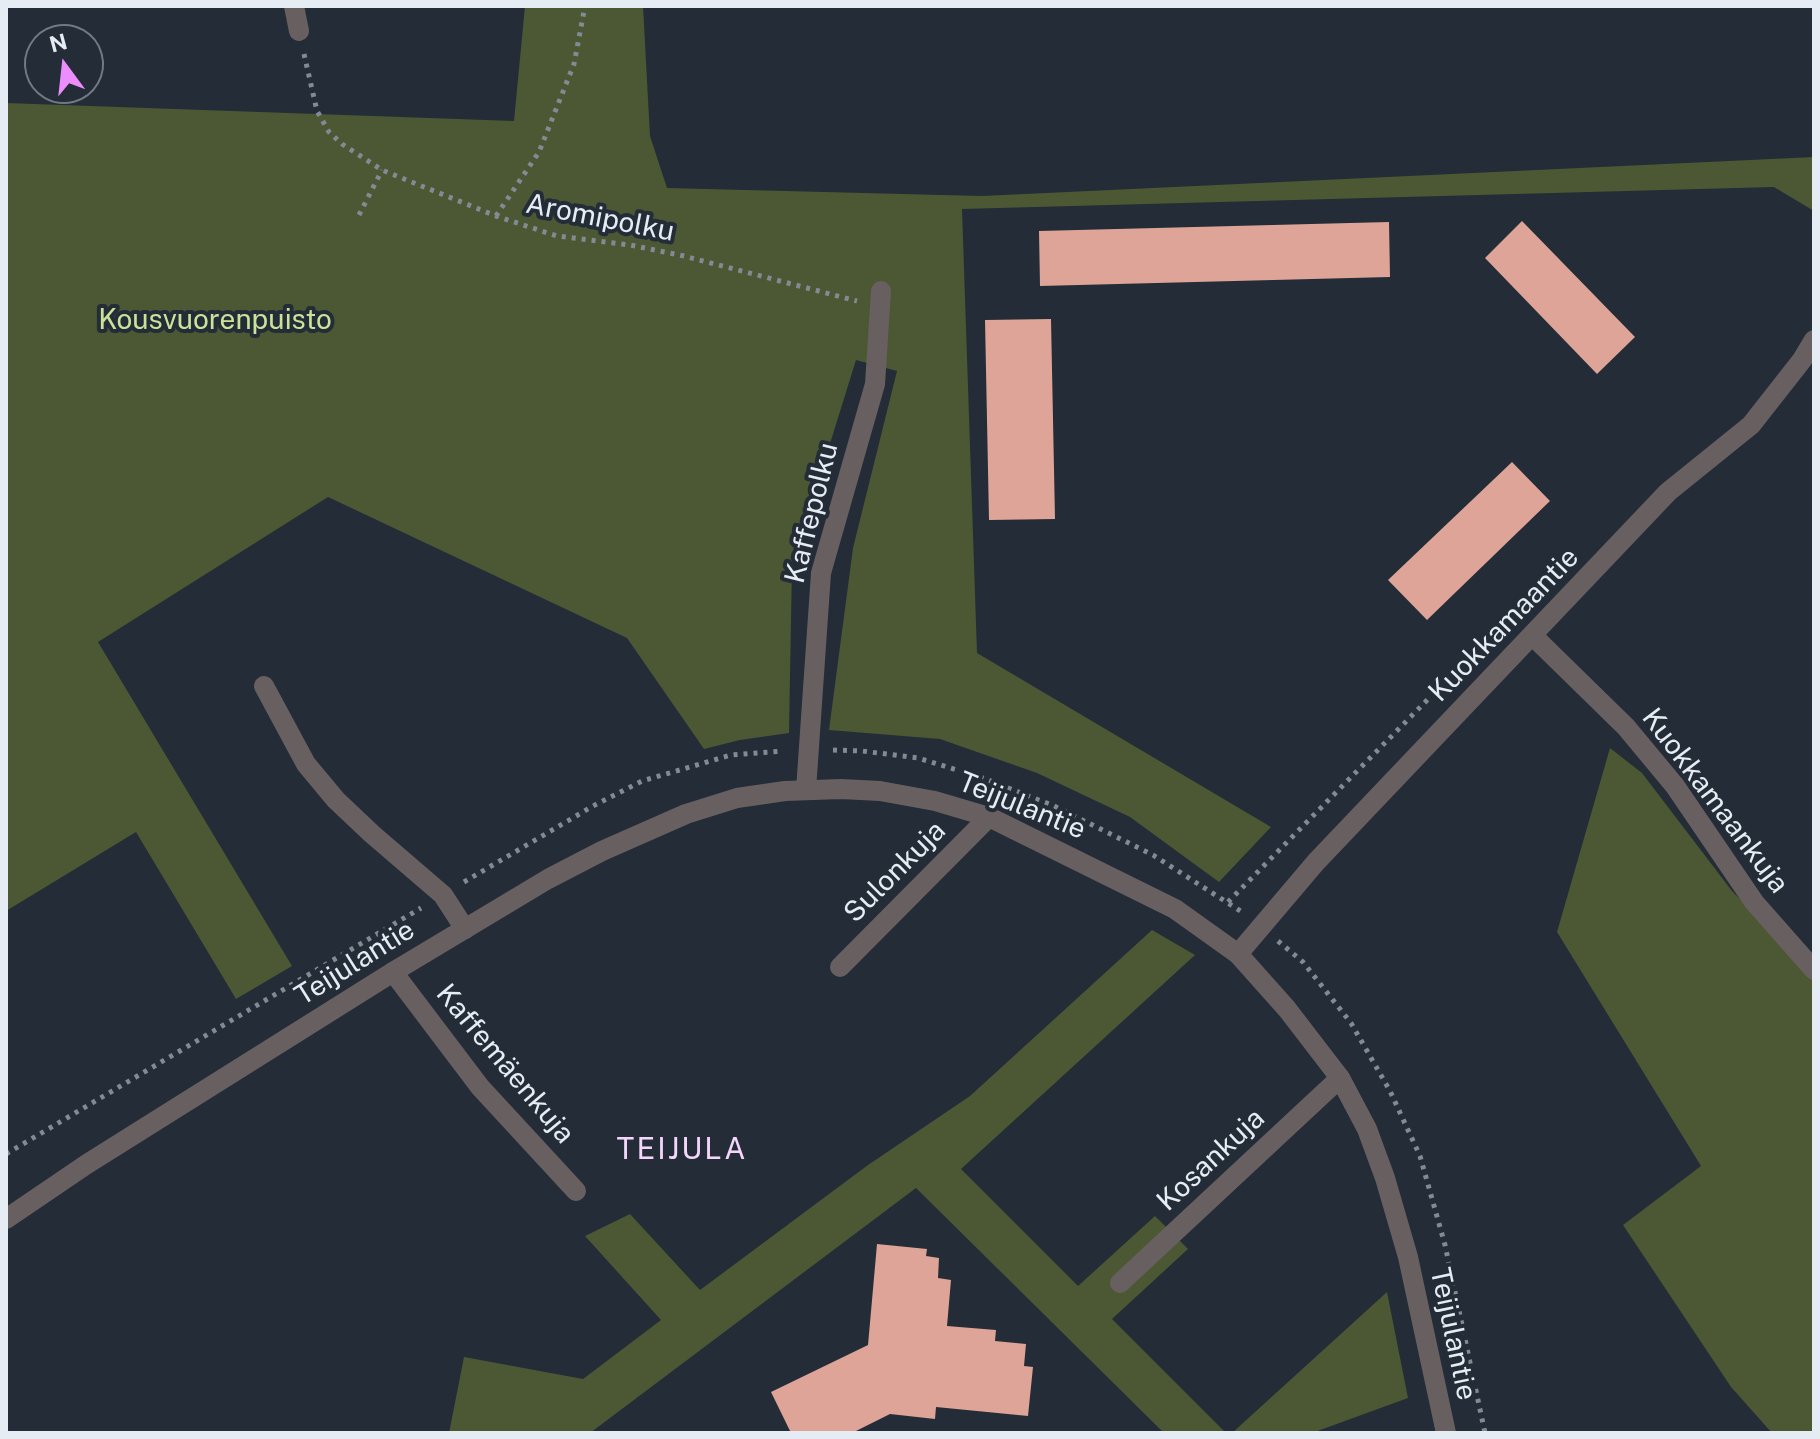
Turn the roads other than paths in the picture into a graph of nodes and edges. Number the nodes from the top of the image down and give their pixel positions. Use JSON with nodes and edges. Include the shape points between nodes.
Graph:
{"nodes":[{"id":1,"x":294,"y":6,"type":"edge"},
{"id":2,"x":299,"y":31,"type":"road end"},
{"id":3,"x":881,"y":291,"type":"dead end"},
{"id":4,"x":1814,"y":340,"type":"edge"},
{"id":5,"x":1533,"y":636,"type":"junction"},
{"id":6,"x":264,"y":686,"type":"dead end"},
{"id":7,"x":806,"y":790,"type":"junction"},
{"id":8,"x":989,"y":817,"type":"junction"},
{"id":9,"x":465,"y":929,"type":"junction"},
{"id":10,"x":1238,"y":954,"type":"junction"},
{"id":11,"x":840,"y":967,"type":"dead end"},
{"id":12,"x":1814,"y":970,"type":"edge"},
{"id":13,"x":393,"y":972,"type":"junction"},
{"id":14,"x":1340,"y":1078,"type":"junction"},
{"id":15,"x":576,"y":1191,"type":"dead end"},
{"id":16,"x":6,"y":1219,"type":"edge"},
{"id":17,"x":1120,"y":1283,"type":"dead end"},
{"id":18,"x":1446,"y":1433,"type":"edge"}],
"edges":[{"from":1,"to":2,"type":"street"},
{"from":3,"to":7,"type":"street","name":"Kaffepolku","via":[[875,384],[821,573]]},
{"from":4,"to":5,"type":"street","name":"Kuokkamaantie","via":[[1751,425],[1668,492]]},
{"from":5,"to":10,"type":"street","name":"Kuokkamaantie","via":[[1316,862]]},
{"from":5,"to":12,"type":"street","name":"Kuokkamaankuja","via":[[1626,727],[1675,786],[1754,902]]},
{"from":6,"to":9,"type":"street","via":[[306,764],[372,834],[443,895]]},
{"from":7,"to":8,"type":"street","name":"Teijulantie","via":[[880,791]]},
{"from":7,"to":9,"type":"street","name":"Teijulantie","via":[[737,798],[686,814],[562,872]]},
{"from":8,"to":10,"type":"street","name":"Teijulantie","via":[[1175,909]]},
{"from":8,"to":11,"type":"street","name":"Sulonkuja"},
{"from":9,"to":13,"type":"street","name":"Teijulantie"},
{"from":10,"to":14,"type":"street","name":"Teijulantie"},
{"from":13,"to":15,"type":"street","name":"Kaffemäenkuja","via":[[480,1087]]},
{"from":13,"to":16,"type":"street","name":"Teijulantie"},
{"from":14,"to":17,"type":"street","name":"Kosankuja"},
{"from":14,"to":18,"type":"street","name":"Teijulantie","via":[[1385,1178]]}]}
